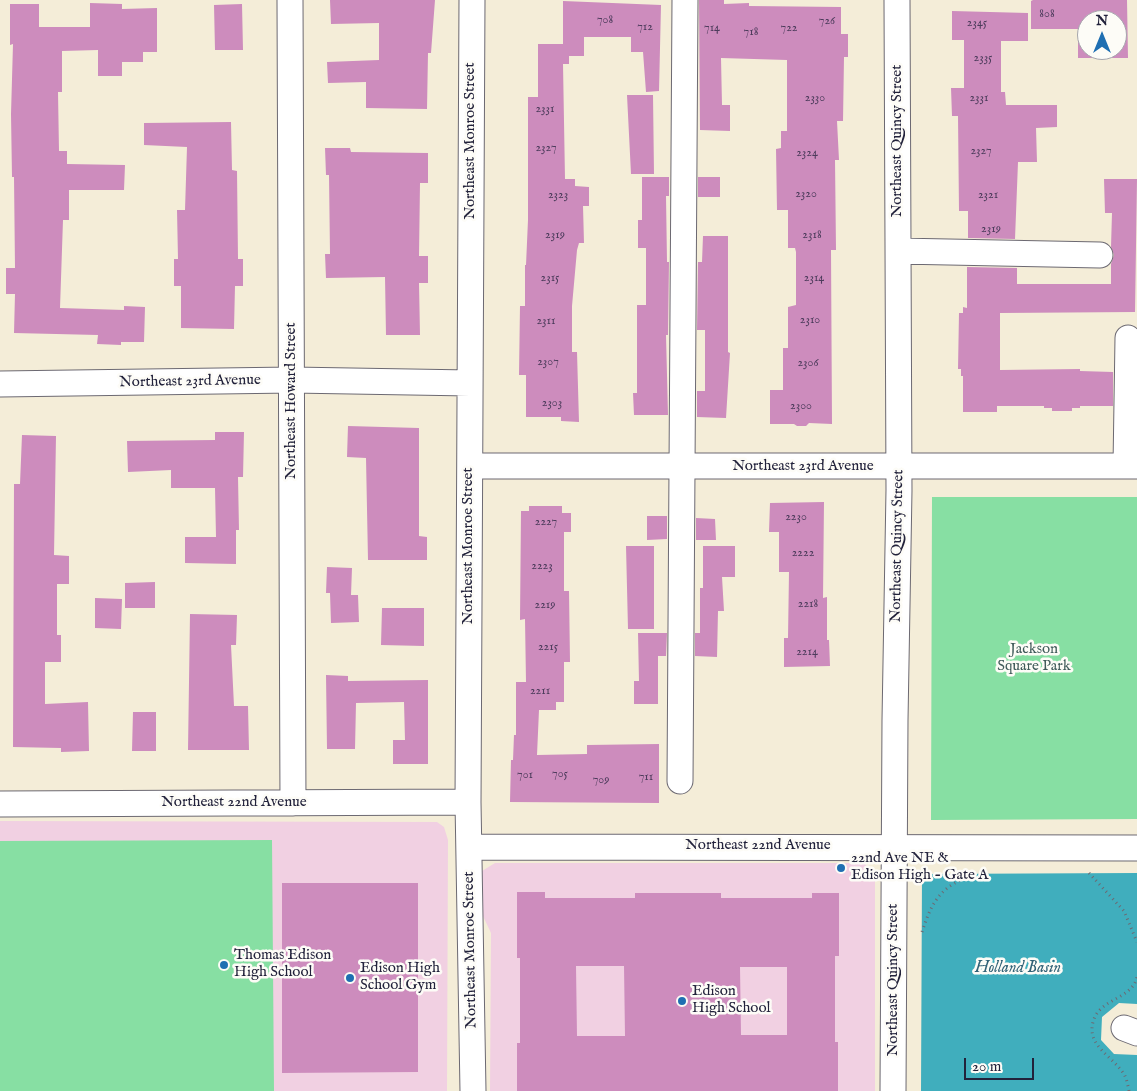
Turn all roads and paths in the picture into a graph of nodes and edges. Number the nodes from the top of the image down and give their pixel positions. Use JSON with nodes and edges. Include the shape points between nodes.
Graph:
{"nodes":[{"id":1,"x":290,"y":0,"type":"edge"},
{"id":2,"x":472,"y":0,"type":"edge"},
{"id":3,"x":685,"y":0,"type":"edge"},
{"id":4,"x":898,"y":0,"type":"edge"},
{"id":5,"x":898,"y":251,"type":"junction"},
{"id":6,"x":1100,"y":255,"type":"dead end"},
{"id":7,"x":1128,"y":338,"type":"dead end"},
{"id":8,"x":292,"y":380,"type":"junction"},
{"id":9,"x":470,"y":383,"type":"junction"},
{"id":10,"x":0,"y":384,"type":"edge"},
{"id":11,"x":470,"y":466,"type":"junction"},
{"id":12,"x":683,"y":466,"type":"junction"},
{"id":13,"x":899,"y":466,"type":"junction"},
{"id":14,"x":1132,"y":466,"type":"edge"},
{"id":15,"x":680,"y":780,"type":"dead end"},
{"id":16,"x":468,"y":802,"type":"junction"},
{"id":17,"x":293,"y":803,"type":"junction"},
{"id":18,"x":0,"y":804,"type":"edge"},
{"id":19,"x":469,"y":847,"type":"junction"},
{"id":20,"x":894,"y":847,"type":"junction"},
{"id":21,"x":1137,"y":848,"type":"edge"},
{"id":22,"x":1089,"y":873,"type":"dead end"},
{"id":23,"x":975,"y":874,"type":"dead end"},
{"id":24,"x":922,"y":932,"type":"dead end"},
{"id":25,"x":1137,"y":942,"type":"edge"},
{"id":26,"x":473,"y":1091,"type":"edge"},
{"id":27,"x":893,"y":1091,"type":"edge"}],
"edges":[{"from":1,"to":8,"type":"street","name":"Northeast Howard Street"},
{"from":2,"to":9,"type":"street","name":"Northeast Monroe Street"},
{"from":3,"to":12,"type":"street"},
{"from":4,"to":5,"type":"street","name":"Northeast Quincy Street"},
{"from":5,"to":6,"type":"street"},
{"from":5,"to":13,"type":"street","name":"Northeast Quincy Street"},
{"from":7,"to":14,"type":"street"},
{"from":8,"to":9,"type":"street","name":"Northeast 23rd Avenue"},
{"from":8,"to":10,"type":"street","name":"Northeast 23rd Avenue"},
{"from":8,"to":17,"type":"street","name":"Northeast Howard Street"},
{"from":9,"to":11,"type":"street","name":"Northeast Monroe Street"},
{"from":11,"to":12,"type":"street","name":"Northeast 23rd Avenue"},
{"from":11,"to":16,"type":"street","name":"Northeast Monroe Street"},
{"from":12,"to":13,"type":"street","name":"Northeast 23rd Avenue"},
{"from":12,"to":15,"type":"street"},
{"from":13,"to":14,"type":"street","name":"Northeast 23rd Avenue"},
{"from":13,"to":20,"type":"street","name":"Northeast Quincy Street"},
{"from":16,"to":17,"type":"street","name":"Northeast 22nd Avenue"},
{"from":16,"to":19,"type":"street","name":"Northeast Monroe Street"},
{"from":17,"to":18,"type":"street","name":"Northeast 22nd Avenue"},
{"from":19,"to":20,"type":"street","name":"Northeast 22nd Avenue"},
{"from":19,"to":26,"type":"street","name":"Northeast Monroe Street"},
{"from":20,"to":21,"type":"street","name":"Northeast 22nd Avenue"},
{"from":20,"to":27,"type":"street","name":"Northeast Quincy Street"},
{"from":22,"to":25,"type":"path","via":[[1124,911]]},
{"from":23,"to":24,"type":"path","via":[[944,889],[933,902]]}]}
